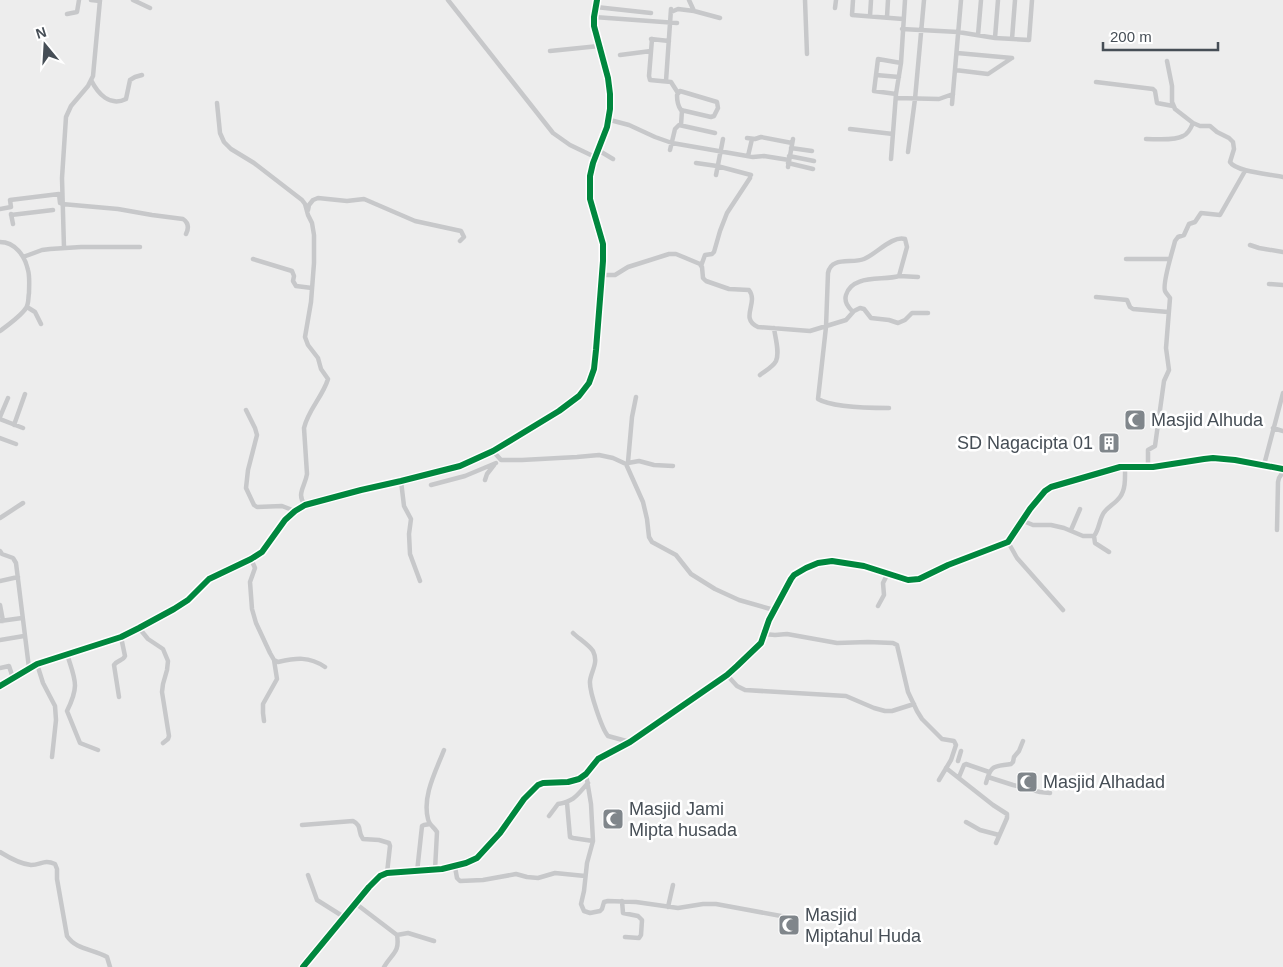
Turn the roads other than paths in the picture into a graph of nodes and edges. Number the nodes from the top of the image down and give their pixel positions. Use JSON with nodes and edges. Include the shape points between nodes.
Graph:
{"nodes":[{"id":1,"x":79,"y":0,"type":"edge"},
{"id":2,"x":91,"y":0,"type":"edge"},
{"id":3,"x":133,"y":0,"type":"edge"},
{"id":4,"x":448,"y":0,"type":"edge"},
{"id":5,"x":597,"y":0,"type":"edge"},
{"id":6,"x":689,"y":0,"type":"edge"},
{"id":7,"x":805,"y":0,"type":"edge"},
{"id":8,"x":836,"y":0,"type":"edge"},
{"id":9,"x":854,"y":0,"type":"edge"},
{"id":10,"x":871,"y":0,"type":"edge"},
{"id":11,"x":888,"y":0,"type":"edge"},
{"id":12,"x":905,"y":0,"type":"edge"},
{"id":13,"x":924,"y":0,"type":"edge"},
{"id":14,"x":961,"y":0,"type":"edge"},
{"id":15,"x":981,"y":0,"type":"edge"},
{"id":16,"x":998,"y":0,"type":"edge"},
{"id":17,"x":1015,"y":0,"type":"edge"},
{"id":18,"x":1032,"y":0,"type":"edge"},
{"id":19,"x":100,"y":1,"type":"edge"},
{"id":20,"x":596,"y":7,"type":"junction"},
{"id":21,"x":150,"y":8,"type":"dead end"},
{"id":22,"x":835,"y":8,"type":"dead end"},
{"id":23,"x":694,"y":10,"type":"junction"},
{"id":24,"x":68,"y":14,"type":"dead end"},
{"id":25,"x":870,"y":16,"type":"junction"},
{"id":26,"x":594,"y":17,"type":"junction"},
{"id":27,"x":887,"y":17,"type":"junction"},
{"id":28,"x":720,"y":18,"type":"dead end"},
{"id":29,"x":903,"y":19,"type":"junction"},
{"id":30,"x":651,"y":21,"type":"junction"},
{"id":31,"x":670,"y":23,"type":"junction"},
{"id":32,"x":677,"y":23,"type":"dead end"},
{"id":33,"x":902,"y":29,"type":"junction"},
{"id":34,"x":920,"y":30,"type":"junction"},
{"id":35,"x":958,"y":32,"type":"junction"},
{"id":36,"x":978,"y":35,"type":"junction"},
{"id":37,"x":995,"y":38,"type":"junction"},
{"id":38,"x":1012,"y":39,"type":"junction"},
{"id":39,"x":669,"y":41,"type":"junction"},
{"id":40,"x":599,"y":46,"type":"junction"},
{"id":41,"x":550,"y":51,"type":"dead end"},
{"id":42,"x":651,"y":51,"type":"junction"},
{"id":43,"x":957,"y":53,"type":"junction"},
{"id":44,"x":807,"y":54,"type":"dead end"},
{"id":45,"x":620,"y":55,"type":"dead end"},
{"id":46,"x":1167,"y":61,"type":"dead end"},
{"id":47,"x":901,"y":63,"type":"junction"},
{"id":48,"x":955,"y":70,"type":"junction"},
{"id":49,"x":876,"y":75,"type":"junction"},
{"id":50,"x":142,"y":76,"type":"dead end"},
{"id":51,"x":899,"y":77,"type":"junction"},
{"id":52,"x":91,"y":80,"type":"junction"},
{"id":53,"x":666,"y":81,"type":"junction"},
{"id":54,"x":1096,"y":82,"type":"dead end"},
{"id":55,"x":678,"y":93,"type":"junction"},
{"id":56,"x":953,"y":94,"type":"junction"},
{"id":57,"x":896,"y":96,"type":"junction"},
{"id":58,"x":915,"y":99,"type":"junction"},
{"id":59,"x":217,"y":103,"type":"dead end"},
{"id":60,"x":952,"y":104,"type":"dead end"},
{"id":61,"x":1173,"y":106,"type":"junction"},
{"id":62,"x":682,"y":110,"type":"junction"},
{"id":63,"x":610,"y":120,"type":"junction"},
{"id":64,"x":1193,"y":124,"type":"junction"},
{"id":65,"x":681,"y":125,"type":"junction"},
{"id":66,"x":850,"y":129,"type":"dead end"},
{"id":67,"x":715,"y":133,"type":"dead end"},
{"id":68,"x":893,"y":134,"type":"junction"},
{"id":69,"x":723,"y":139,"type":"dead end"},
{"id":70,"x":1146,"y":139,"type":"dead end"},
{"id":71,"x":672,"y":143,"type":"junction"},
{"id":72,"x":792,"y":143,"type":"junction"},
{"id":73,"x":598,"y":150,"type":"junction"},
{"id":74,"x":670,"y":150,"type":"dead end"},
{"id":75,"x":721,"y":151,"type":"junction"},
{"id":76,"x":812,"y":151,"type":"dead end"},
{"id":77,"x":908,"y":152,"type":"dead end"},
{"id":78,"x":748,"y":156,"type":"junction"},
{"id":79,"x":595,"y":157,"type":"junction"},
{"id":80,"x":613,"y":159,"type":"dead end"},
{"id":81,"x":891,"y":159,"type":"dead end"},
{"id":82,"x":814,"y":161,"type":"dead end"},
{"id":83,"x":789,"y":162,"type":"junction"},
{"id":84,"x":696,"y":163,"type":"dead end"},
{"id":85,"x":717,"y":166,"type":"junction"},
{"id":86,"x":813,"y":169,"type":"dead end"},
{"id":87,"x":1245,"y":171,"type":"junction"},
{"id":88,"x":716,"y":175,"type":"dead end"},
{"id":89,"x":1283,"y":177,"type":"edge"},
{"id":90,"x":302,"y":200,"type":"junction"},
{"id":91,"x":313,"y":200,"type":"junction"},
{"id":92,"x":61,"y":204,"type":"junction"},
{"id":93,"x":10,"y":207,"type":"junction"},
{"id":94,"x":0,"y":208,"type":"edge"},
{"id":95,"x":53,"y":210,"type":"dead end"},
{"id":96,"x":11,"y":215,"type":"junction"},
{"id":97,"x":308,"y":215,"type":"junction"},
{"id":98,"x":12,"y":224,"type":"dead end"},
{"id":99,"x":186,"y":234,"type":"dead end"},
{"id":100,"x":460,"y":241,"type":"dead end"},
{"id":101,"x":0,"y":242,"type":"edge"},
{"id":102,"x":1250,"y":246,"type":"dead end"},
{"id":103,"x":140,"y":247,"type":"dead end"},
{"id":104,"x":64,"y":248,"type":"junction"},
{"id":105,"x":1283,"y":252,"type":"edge"},
{"id":106,"x":23,"y":257,"type":"junction"},
{"id":107,"x":253,"y":259,"type":"dead end"},
{"id":108,"x":1126,"y":259,"type":"dead end"},
{"id":109,"x":1170,"y":259,"type":"junction"},
{"id":110,"x":702,"y":266,"type":"junction"},
{"id":111,"x":602,"y":275,"type":"junction"},
{"id":112,"x":899,"y":276,"type":"junction"},
{"id":113,"x":918,"y":277,"type":"dead end"},
{"id":114,"x":1269,"y":284,"type":"dead end"},
{"id":115,"x":1283,"y":285,"type":"edge"},
{"id":116,"x":312,"y":288,"type":"junction"},
{"id":117,"x":1096,"y":297,"type":"dead end"},
{"id":118,"x":27,"y":308,"type":"junction"},
{"id":119,"x":853,"y":312,"type":"junction"},
{"id":120,"x":1168,"y":312,"type":"junction"},
{"id":121,"x":928,"y":313,"type":"dead end"},
{"id":122,"x":41,"y":324,"type":"dead end"},
{"id":123,"x":826,"y":327,"type":"junction"},
{"id":124,"x":774,"y":328,"type":"junction"},
{"id":125,"x":0,"y":332,"type":"edge"},
{"id":126,"x":760,"y":375,"type":"dead end"},
{"id":127,"x":1283,"y":393,"type":"edge"},
{"id":128,"x":26,"y":394,"type":"dead end"},
{"id":129,"x":636,"y":397,"type":"dead end"},
{"id":130,"x":8,"y":398,"type":"dead end"},
{"id":131,"x":889,"y":408,"type":"dead end"},
{"id":132,"x":246,"y":410,"type":"dead end"},
{"id":133,"x":0,"y":418,"type":"edge"},
{"id":134,"x":14,"y":425,"type":"junction"},
{"id":135,"x":23,"y":428,"type":"dead end"},
{"id":136,"x":1273,"y":428,"type":"junction"},
{"id":137,"x":1283,"y":430,"type":"edge"},
{"id":138,"x":0,"y":438,"type":"edge"},
{"id":139,"x":16,"y":444,"type":"dead end"},
{"id":140,"x":493,"y":451,"type":"junction"},
{"id":141,"x":501,"y":460,"type":"junction"},
{"id":142,"x":496,"y":463,"type":"junction"},
{"id":143,"x":627,"y":463,"type":"junction"},
{"id":144,"x":1264,"y":465,"type":"junction"},
{"id":145,"x":673,"y":466,"type":"dead end"},
{"id":146,"x":1125,"y":467,"type":"junction"},
{"id":147,"x":1148,"y":468,"type":"junction"},
{"id":148,"x":1283,"y":471,"type":"edge"},
{"id":149,"x":485,"y":480,"type":"dead end"},
{"id":150,"x":401,"y":482,"type":"junction"},
{"id":151,"x":432,"y":485,"type":"dead end"},
{"id":152,"x":22,"y":502,"type":"dead end"},
{"id":153,"x":305,"y":505,"type":"junction"},
{"id":154,"x":1080,"y":509,"type":"dead end"},
{"id":155,"x":295,"y":511,"type":"junction"},
{"id":156,"x":0,"y":518,"type":"edge"},
{"id":157,"x":1021,"y":520,"type":"junction"},
{"id":158,"x":1071,"y":530,"type":"junction"},
{"id":159,"x":1276,"y":530,"type":"dead end"},
{"id":160,"x":1094,"y":536,"type":"junction"},
{"id":161,"x":1008,"y":542,"type":"junction"},
{"id":162,"x":1109,"y":552,"type":"dead end"},
{"id":163,"x":0,"y":553,"type":"edge"},
{"id":164,"x":251,"y":559,"type":"junction"},
{"id":165,"x":888,"y":574,"type":"junction"},
{"id":166,"x":18,"y":578,"type":"junction"},
{"id":167,"x":0,"y":581,"type":"edge"},
{"id":168,"x":420,"y":582,"type":"dead end"},
{"id":169,"x":0,"y":605,"type":"edge"},
{"id":170,"x":878,"y":606,"type":"dead end"},
{"id":171,"x":774,"y":610,"type":"junction"},
{"id":172,"x":1063,"y":610,"type":"dead end"},
{"id":173,"x":22,"y":618,"type":"junction"},
{"id":174,"x":2,"y":621,"type":"edge"},
{"id":175,"x":139,"y":628,"type":"junction"},
{"id":176,"x":573,"y":633,"type":"dead end"},
{"id":177,"x":764,"y":634,"type":"junction"},
{"id":178,"x":24,"y":636,"type":"junction"},
{"id":179,"x":121,"y":637,"type":"junction"},
{"id":180,"x":0,"y":640,"type":"edge"},
{"id":181,"x":67,"y":654,"type":"junction"},
{"id":182,"x":274,"y":660,"type":"junction"},
{"id":183,"x":325,"y":667,"type":"dead end"},
{"id":184,"x":0,"y":668,"type":"edge"},
{"id":185,"x":29,"y":668,"type":"junction"},
{"id":186,"x":38,"y":668,"type":"junction"},
{"id":187,"x":726,"y":675,"type":"junction"},
{"id":188,"x":13,"y":678,"type":"junction"},
{"id":189,"x":0,"y":686,"type":"edge"},
{"id":190,"x":119,"y":697,"type":"dead end"},
{"id":191,"x":914,"y":704,"type":"junction"},
{"id":192,"x":264,"y":721,"type":"dead end"},
{"id":193,"x":1022,"y":741,"type":"dead end"},
{"id":194,"x":630,"y":742,"type":"junction"},
{"id":195,"x":163,"y":743,"type":"dead end"},
{"id":196,"x":98,"y":750,"type":"dead end"},
{"id":197,"x":444,"y":750,"type":"dead end"},
{"id":198,"x":960,"y":751,"type":"junction"},
{"id":199,"x":52,"y":757,"type":"dead end"},
{"id":200,"x":958,"y":761,"type":"dead end"},
{"id":201,"x":946,"y":768,"type":"junction"},
{"id":202,"x":586,"y":774,"type":"junction"},
{"id":203,"x":989,"y":774,"type":"junction"},
{"id":204,"x":959,"y":777,"type":"junction"},
{"id":205,"x":939,"y":780,"type":"dead end"},
{"id":206,"x":588,"y":783,"type":"junction"},
{"id":207,"x":986,"y":783,"type":"dead end"},
{"id":208,"x":1050,"y":793,"type":"dead end"},
{"id":209,"x":567,"y":803,"type":"junction"},
{"id":210,"x":549,"y":816,"type":"dead end"},
{"id":211,"x":966,"y":822,"type":"dead end"},
{"id":212,"x":430,"y":824,"type":"junction"},
{"id":213,"x":302,"y":825,"type":"dead end"},
{"id":214,"x":999,"y":835,"type":"junction"},
{"id":215,"x":593,"y":841,"type":"junction"},
{"id":216,"x":996,"y":843,"type":"dead end"},
{"id":217,"x":0,"y":852,"type":"edge"},
{"id":218,"x":455,"y":867,"type":"junction"},
{"id":219,"x":435,"y":870,"type":"junction"},
{"id":220,"x":417,"y":872,"type":"junction"},
{"id":221,"x":387,"y":873,"type":"junction"},
{"id":222,"x":308,"y":875,"type":"dead end"},
{"id":223,"x":586,"y":876,"type":"junction"},
{"id":224,"x":673,"y":885,"type":"dead end"},
{"id":225,"x":622,"y":901,"type":"junction"},
{"id":226,"x":355,"y":903,"type":"junction"},
{"id":227,"x":668,"y":907,"type":"junction"},
{"id":228,"x":344,"y":917,"type":"junction"},
{"id":229,"x":792,"y":918,"type":"dead end"},
{"id":230,"x":397,"y":935,"type":"junction"},
{"id":231,"x":625,"y":937,"type":"dead end"},
{"id":232,"x":434,"y":941,"type":"dead end"},
{"id":233,"x":110,"y":967,"type":"edge"},
{"id":234,"x":303,"y":967,"type":"edge"},
{"id":235,"x":384,"y":967,"type":"edge"}],
"edges":[{"from":1,"to":24,"type":"street","via":[[77,12]]},
{"from":2,"to":19,"type":"street"},
{"from":3,"to":21,"type":"street"},
{"from":4,"to":79,"type":"street","via":[[553,133]]},
{"from":5,"to":20,"type":"street"},
{"from":6,"to":23,"type":"street"},
{"from":7,"to":44,"type":"street"},
{"from":8,"to":22,"type":"street"},
{"from":9,"to":25,"type":"street","via":[[852,15]]},
{"from":10,"to":25,"type":"street"},
{"from":11,"to":27,"type":"street"},
{"from":12,"to":29,"type":"street"},
{"from":13,"to":34,"type":"street"},
{"from":14,"to":35,"type":"street"},
{"from":15,"to":36,"type":"street"},
{"from":16,"to":37,"type":"street"},
{"from":17,"to":38,"type":"street"},
{"from":18,"to":38,"type":"street","via":[[1028,40]]},
{"from":19,"to":52,"type":"street"},
{"from":20,"to":26,"type":"street"},
{"from":20,"to":30,"type":"street","via":[[652,12]]},
{"from":23,"to":28,"type":"street"},
{"from":23,"to":31,"type":"street","via":[[671,11]]},
{"from":25,"to":27,"type":"street"},
{"from":26,"to":30,"type":"street"},
{"from":26,"to":40,"type":"street"},
{"from":27,"to":29,"type":"street"},
{"from":29,"to":33,"type":"street"},
{"from":30,"to":31,"type":"street"},
{"from":31,"to":32,"type":"street"},
{"from":31,"to":39,"type":"street"},
{"from":33,"to":34,"type":"street"},
{"from":33,"to":47,"type":"street"},
{"from":34,"to":35,"type":"street"},
{"from":34,"to":58,"type":"street"},
{"from":35,"to":36,"type":"street"},
{"from":35,"to":43,"type":"street"},
{"from":36,"to":37,"type":"street"},
{"from":37,"to":38,"type":"street"},
{"from":39,"to":42,"type":"street","via":[[651,39]]},
{"from":39,"to":53,"type":"street"},
{"from":40,"to":41,"type":"street"},
{"from":40,"to":63,"type":"street","via":[[609,85]]},
{"from":42,"to":45,"type":"street"},
{"from":42,"to":53,"type":"street","via":[[650,80]]},
{"from":43,"to":48,"type":"street"},
{"from":43,"to":48,"type":"street","via":[[1012,58],[988,74]]},
{"from":46,"to":61,"type":"street"},
{"from":47,"to":49,"type":"street","via":[[878,59]]},
{"from":47,"to":51,"type":"street"},
{"from":48,"to":56,"type":"street"},
{"from":49,"to":51,"type":"street"},
{"from":49,"to":57,"type":"street","via":[[874,91]]},
{"from":50,"to":52,"type":"street","via":[[130,80],[126,99],[118,102],[101,95]]},
{"from":51,"to":57,"type":"street"},
{"from":52,"to":92,"type":"street","via":[[66,117]]},
{"from":53,"to":55,"type":"street","via":[[672,82]]},
{"from":54,"to":61,"type":"street","via":[[1152,89],[1157,103]]},
{"from":55,"to":62,"type":"street","via":[[678,104]]},
{"from":55,"to":62,"type":"street","via":[[685,92],[718,102],[711,117]]},
{"from":56,"to":58,"type":"street","via":[[939,99]]},
{"from":56,"to":60,"type":"street"},
{"from":57,"to":58,"type":"street"},
{"from":57,"to":68,"type":"street"},
{"from":58,"to":77,"type":"street"},
{"from":59,"to":90,"type":"street","via":[[220,133],[227,146]]},
{"from":61,"to":64,"type":"street"},
{"from":62,"to":65,"type":"street"},
{"from":63,"to":71,"type":"street"},
{"from":63,"to":73,"type":"street"},
{"from":64,"to":70,"type":"street","via":[[1183,137]]},
{"from":64,"to":87,"type":"street","via":[[1210,126],[1232,140],[1231,164]]},
{"from":65,"to":67,"type":"street"},
{"from":65,"to":71,"type":"street","via":[[676,126]]},
{"from":66,"to":68,"type":"street"},
{"from":68,"to":81,"type":"street"},
{"from":69,"to":75,"type":"street"},
{"from":71,"to":74,"type":"street"},
{"from":71,"to":75,"type":"street"},
{"from":72,"to":76,"type":"street"},
{"from":72,"to":78,"type":"street","via":[[749,138]]},
{"from":72,"to":83,"type":"street"},
{"from":73,"to":79,"type":"street"},
{"from":73,"to":80,"type":"street"},
{"from":75,"to":78,"type":"street"},
{"from":75,"to":85,"type":"street"},
{"from":78,"to":83,"type":"street"},
{"from":79,"to":111,"type":"street","via":[[590,171],[590,189],[603,244]]},
{"from":82,"to":83,"type":"street"},
{"from":83,"to":86,"type":"street"},
{"from":84,"to":85,"type":"street"},
{"from":85,"to":88,"type":"street"},
{"from":85,"to":110,"type":"street","via":[[750,177],[727,213],[714,252],[705,255]]},
{"from":87,"to":89,"type":"street"},
{"from":87,"to":109,"type":"street","via":[[1221,214],[1201,213],[1195,222],[1189,224],[1184,235],[1176,239]]},
{"from":90,"to":91,"type":"street"},
{"from":90,"to":97,"type":"street"},
{"from":91,"to":97,"type":"street","via":[[308,207]]},
{"from":91,"to":100,"type":"street","via":[[347,202],[366,199],[415,221],[461,231],[464,237]]},
{"from":92,"to":93,"type":"street","via":[[59,194],[10,200]]},
{"from":92,"to":99,"type":"street","via":[[183,219],[188,224]]},
{"from":92,"to":104,"type":"street"},
{"from":93,"to":94,"type":"street"},
{"from":93,"to":96,"type":"street"},
{"from":95,"to":96,"type":"street"},
{"from":96,"to":98,"type":"street"},
{"from":97,"to":116,"type":"street","via":[[314,235]]},
{"from":101,"to":106,"type":"street","via":[[13,245]]},
{"from":102,"to":105,"type":"street"},
{"from":103,"to":104,"type":"street"},
{"from":104,"to":106,"type":"street","via":[[42,250]]},
{"from":106,"to":118,"type":"street","via":[[29,285]]},
{"from":107,"to":116,"type":"street","via":[[292,271],[296,286]]},
{"from":108,"to":109,"type":"street"},
{"from":109,"to":120,"type":"street","via":[[1165,288],[1170,296]]},
{"from":110,"to":111,"type":"street","via":[[669,254],[628,267],[615,275]]},
{"from":110,"to":124,"type":"street","via":[[706,281],[729,289],[749,290],[753,296],[750,322],[758,327]]},
{"from":111,"to":140,"type":"street","via":[[594,369],[589,383],[567,406]]},
{"from":112,"to":113,"type":"street"},
{"from":112,"to":119,"type":"street","via":[[863,280],[853,285],[846,298]]},
{"from":112,"to":123,"type":"street","via":[[907,245],[903,238],[861,260],[831,265]]},
{"from":114,"to":115,"type":"street"},
{"from":116,"to":153,"type":"street","via":[[305,337],[328,379],[304,428],[307,474],[300,496]]},
{"from":117,"to":120,"type":"street","via":[[1127,300],[1133,309]]},
{"from":118,"to":122,"type":"street","via":[[35,312]]},
{"from":118,"to":125,"type":"street"},
{"from":119,"to":121,"type":"street","via":[[862,308],[871,318],[898,323],[912,313]]},
{"from":119,"to":123,"type":"street","via":[[846,320]]},
{"from":120,"to":147,"type":"street","via":[[1166,348],[1169,370],[1164,381],[1155,446],[1148,450]]},
{"from":123,"to":124,"type":"street","via":[[810,331]]},
{"from":123,"to":131,"type":"street","via":[[818,399],[857,408]]},
{"from":124,"to":126,"type":"street","via":[[777,359]]},
{"from":127,"to":136,"type":"street"},
{"from":128,"to":134,"type":"street"},
{"from":129,"to":143,"type":"street"},
{"from":130,"to":133,"type":"street"},
{"from":132,"to":155,"type":"street","via":[[257,435],[246,488],[254,505],[282,506]]},
{"from":133,"to":134,"type":"street"},
{"from":134,"to":135,"type":"street"},
{"from":136,"to":137,"type":"street"},
{"from":136,"to":144,"type":"street"},
{"from":138,"to":139,"type":"street"},
{"from":140,"to":141,"type":"street"},
{"from":140,"to":150,"type":"street","via":[[451,469]]},
{"from":141,"to":142,"type":"street"},
{"from":141,"to":143,"type":"street","via":[[599,454]]},
{"from":142,"to":149,"type":"street"},
{"from":142,"to":151,"type":"street"},
{"from":143,"to":145,"type":"street","via":[[639,461]]},
{"from":143,"to":171,"type":"street","via":[[642,498],[652,542],[676,555],[691,574],[715,589],[732,598]]},
{"from":144,"to":147,"type":"street","via":[[1213,458]]},
{"from":144,"to":148,"type":"street"},
{"from":146,"to":147,"type":"street"},
{"from":146,"to":157,"type":"street","via":[[1051,487]]},
{"from":146,"to":160,"type":"street","via":[[1122,494],[1103,514]]},
{"from":148,"to":159,"type":"street","via":[[1278,482]]},
{"from":150,"to":153,"type":"street"},
{"from":150,"to":168,"type":"street","via":[[404,506],[412,521],[410,554]]},
{"from":152,"to":156,"type":"street"},
{"from":153,"to":155,"type":"street"},
{"from":154,"to":158,"type":"street"},
{"from":155,"to":164,"type":"street","via":[[264,550]]},
{"from":157,"to":158,"type":"street","via":[[1033,525]]},
{"from":157,"to":161,"type":"street"},
{"from":158,"to":160,"type":"street","via":[[1083,536]]},
{"from":160,"to":162,"type":"street","via":[[1095,543]]},
{"from":161,"to":165,"type":"street","via":[[914,580]]},
{"from":161,"to":172,"type":"street","via":[[1024,566]]},
{"from":163,"to":166,"type":"street","via":[[13,558]]},
{"from":164,"to":175,"type":"street","via":[[208,579],[188,600]]},
{"from":164,"to":182,"type":"street","via":[[254,568],[250,582],[252,608]]},
{"from":165,"to":170,"type":"street"},
{"from":165,"to":171,"type":"street","via":[[864,566],[818,563],[793,576]]},
{"from":166,"to":167,"type":"street"},
{"from":166,"to":173,"type":"street"},
{"from":169,"to":174,"type":"street"},
{"from":171,"to":177,"type":"street"},
{"from":173,"to":174,"type":"street"},
{"from":173,"to":178,"type":"street"},
{"from":175,"to":179,"type":"street"},
{"from":175,"to":195,"type":"street","via":[[163,649],[168,661],[162,692],[169,733]]},
{"from":176,"to":194,"type":"street","via":[[591,649],[594,656],[595,668],[590,686],[604,730],[608,736]]},
{"from":177,"to":187,"type":"street","via":[[758,646]]},
{"from":177,"to":191,"type":"street","via":[[787,634],[837,643],[896,644]]},
{"from":178,"to":180,"type":"street"},
{"from":178,"to":185,"type":"street"},
{"from":179,"to":181,"type":"street"},
{"from":179,"to":190,"type":"street","via":[[125,656],[114,665]]},
{"from":181,"to":186,"type":"street"},
{"from":181,"to":196,"type":"street","via":[[76,686],[67,711],[80,743]]},
{"from":182,"to":183,"type":"street","via":[[311,660]]},
{"from":182,"to":192,"type":"street","via":[[277,680],[263,704]]},
{"from":184,"to":188,"type":"street","via":[[9,666]]},
{"from":185,"to":186,"type":"street"},
{"from":185,"to":188,"type":"street"},
{"from":186,"to":199,"type":"street","via":[[55,706]]},
{"from":187,"to":191,"type":"street","via":[[745,690],[846,696],[885,711]]},
{"from":187,"to":194,"type":"street"},
{"from":188,"to":189,"type":"street"},
{"from":191,"to":198,"type":"street","via":[[922,719],[942,739],[956,742]]},
{"from":193,"to":203,"type":"street","via":[[1013,762],[992,768]]},
{"from":194,"to":202,"type":"street","via":[[598,759]]},
{"from":197,"to":212,"type":"street","via":[[428,796]]},
{"from":198,"to":200,"type":"street"},
{"from":198,"to":201,"type":"street"},
{"from":201,"to":204,"type":"street"},
{"from":201,"to":205,"type":"street"},
{"from":202,"to":206,"type":"street"},
{"from":202,"to":218,"type":"street","via":[[574,781],[538,784],[480,856]]},
{"from":203,"to":204,"type":"street","via":[[966,764]]},
{"from":203,"to":207,"type":"street"},
{"from":203,"to":208,"type":"street","via":[[1013,785]]},
{"from":204,"to":214,"type":"street","via":[[1006,812],[1007,818]]},
{"from":206,"to":209,"type":"street"},
{"from":206,"to":215,"type":"street"},
{"from":209,"to":210,"type":"street","via":[[558,804]]},
{"from":209,"to":215,"type":"street","via":[[570,837]]},
{"from":211,"to":214,"type":"street"},
{"from":212,"to":219,"type":"street","via":[[437,832]]},
{"from":212,"to":220,"type":"street","via":[[422,826]]},
{"from":213,"to":221,"type":"street","via":[[355,822],[363,839],[389,843]]},
{"from":214,"to":216,"type":"street"},
{"from":215,"to":223,"type":"street"},
{"from":217,"to":233,"type":"street","via":[[27,864],[48,861],[55,864],[67,936],[73,944],[107,957]]},
{"from":218,"to":219,"type":"street"},
{"from":218,"to":223,"type":"street","via":[[460,881],[516,874],[538,878],[555,873]]},
{"from":219,"to":220,"type":"street"},
{"from":220,"to":221,"type":"street"},
{"from":221,"to":226,"type":"street","via":[[374,881]]},
{"from":222,"to":228,"type":"street","via":[[317,900]]},
{"from":223,"to":225,"type":"street","via":[[580,904],[584,911],[600,911],[606,901]]},
{"from":224,"to":227,"type":"street"},
{"from":225,"to":227,"type":"street"},
{"from":225,"to":231,"type":"street","via":[[623,913],[642,920],[639,938]]},
{"from":226,"to":228,"type":"street"},
{"from":226,"to":230,"type":"street"},
{"from":227,"to":229,"type":"street","via":[[716,904]]},
{"from":228,"to":234,"type":"street"},
{"from":230,"to":232,"type":"street","via":[[408,933]]},
{"from":230,"to":235,"type":"street","via":[[396,952]]}]}
